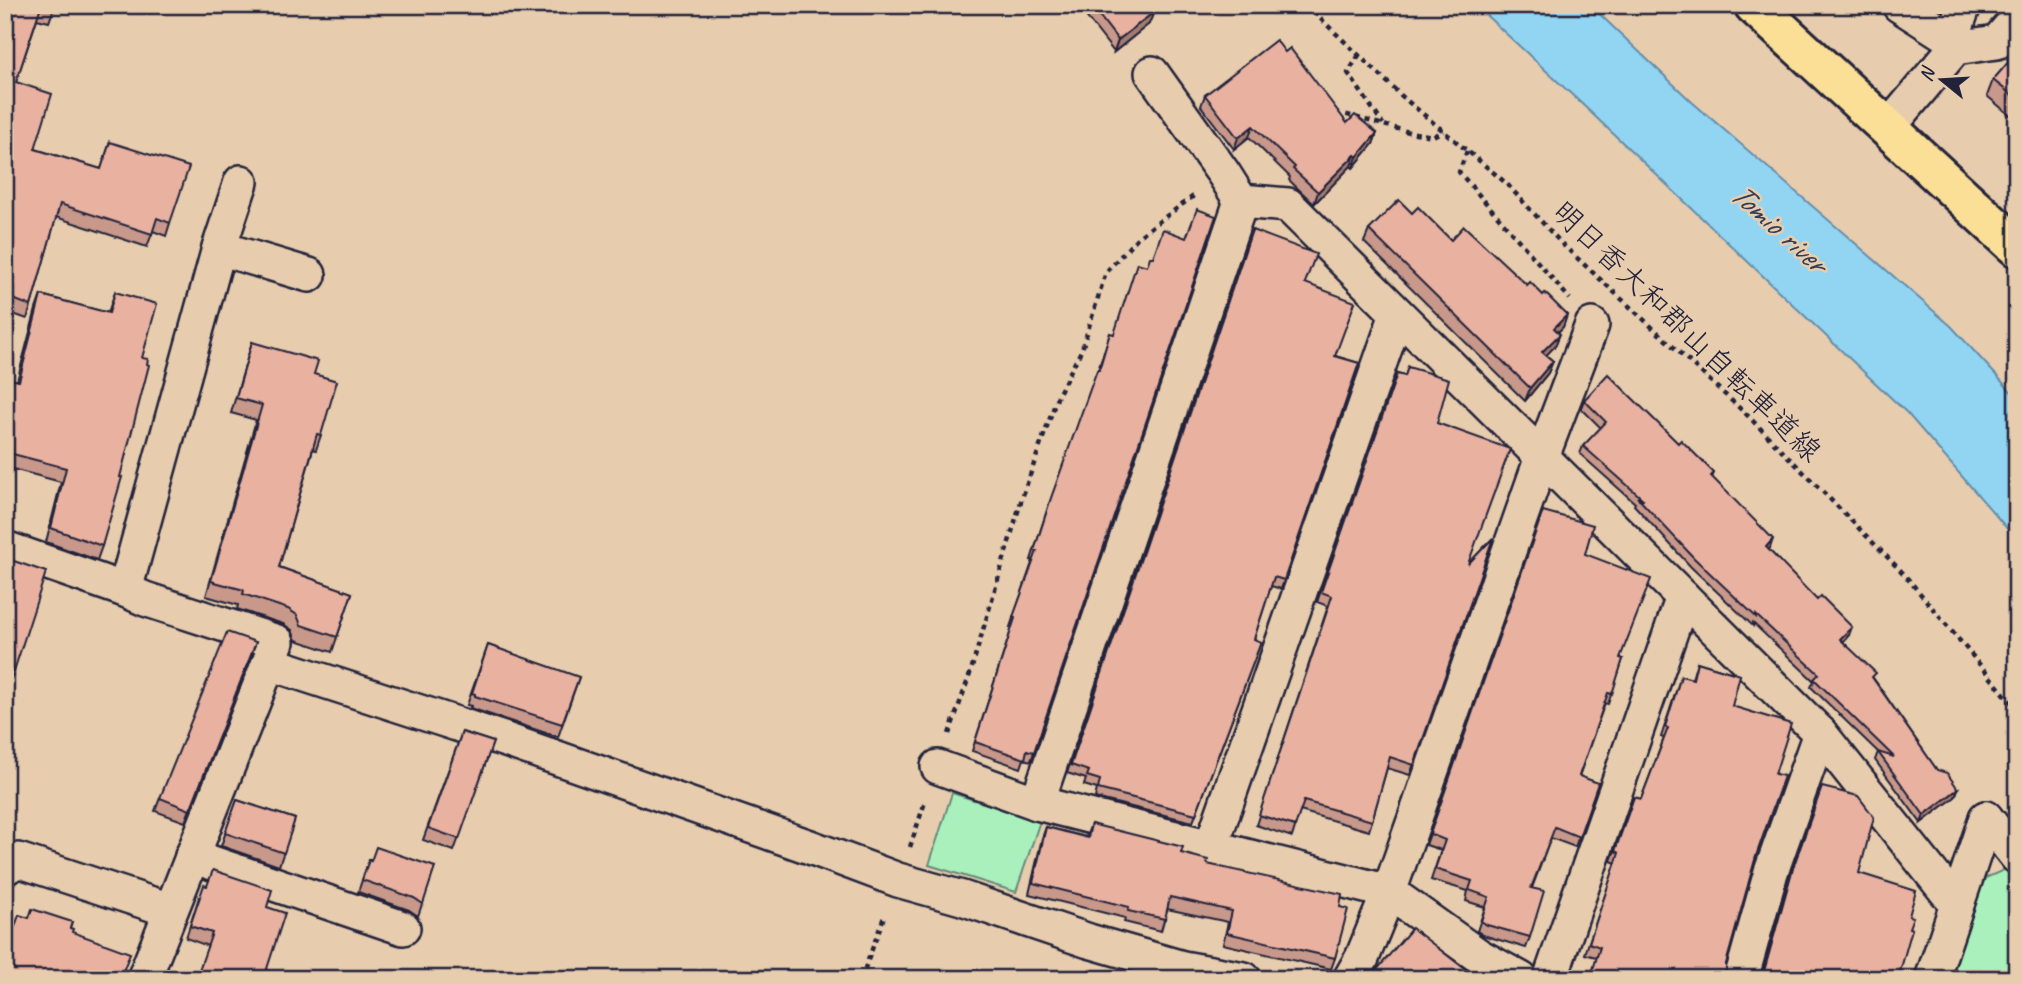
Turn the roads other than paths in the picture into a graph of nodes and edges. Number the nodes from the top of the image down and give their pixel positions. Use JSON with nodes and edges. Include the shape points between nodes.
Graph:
{"nodes":[{"id":1,"x":1754,"y":5,"type":"edge"},
{"id":2,"x":1899,"y":5,"type":"edge"},
{"id":3,"x":1964,"y":5,"type":"edge"},
{"id":4,"x":2017,"y":19,"type":"edge"},
{"id":5,"x":1954,"y":44,"type":"junction"},
{"id":6,"x":1152,"y":73,"type":"dead end"},
{"id":7,"x":1888,"y":128,"type":"junction"},
{"id":8,"x":241,"y":182,"type":"dead end"},
{"id":9,"x":1233,"y":187,"type":"junction"},
{"id":10,"x":2017,"y":247,"type":"edge"},
{"id":11,"x":219,"y":248,"type":"junction"},
{"id":12,"x":309,"y":275,"type":"dead end"},
{"id":13,"x":1397,"y":314,"type":"junction"},
{"id":14,"x":1592,"y":325,"type":"road end"},
{"id":15,"x":1542,"y":457,"type":"junction"},
{"id":16,"x":5,"y":548,"type":"edge"},
{"id":17,"x":125,"y":590,"type":"junction"},
{"id":18,"x":1684,"y":597,"type":"junction"},
{"id":19,"x":269,"y":663,"type":"junction"},
{"id":20,"x":1820,"y":733,"type":"junction"},
{"id":21,"x":938,"y":767,"type":"road end"},
{"id":22,"x":1037,"y":803,"type":"junction"},
{"id":23,"x":1211,"y":847,"type":"junction"},
{"id":24,"x":192,"y":856,"type":"junction"},
{"id":25,"x":2017,"y":857,"type":"edge"},
{"id":26,"x":5,"y":868,"type":"edge"},
{"id":27,"x":1389,"y":892,"type":"junction"},
{"id":28,"x":1957,"y":905,"type":"junction"},
{"id":29,"x":170,"y":910,"type":"junction"},
{"id":30,"x":403,"y":928,"type":"dead end"},
{"id":31,"x":144,"y":979,"type":"edge"},
{"id":32,"x":1244,"y":979,"type":"edge"},
{"id":33,"x":1350,"y":979,"type":"edge"},
{"id":34,"x":1521,"y":979,"type":"edge"},
{"id":35,"x":1550,"y":979,"type":"edge"},
{"id":36,"x":1741,"y":979,"type":"edge"},
{"id":37,"x":1932,"y":979,"type":"edge"}],
"edges":[{"from":1,"to":7,"type":"main road"},
{"from":2,"to":5,"type":"street"},
{"from":3,"to":5,"type":"street"},
{"from":4,"to":5,"type":"street","via":[[1997,42]]},
{"from":5,"to":7,"type":"street"},
{"from":6,"to":9,"type":"street"},
{"from":7,"to":10,"type":"main road"},
{"from":8,"to":11,"type":"street"},
{"from":9,"to":13,"type":"street","via":[[1288,205]]},
{"from":9,"to":22,"type":"street"},
{"from":11,"to":12,"type":"street"},
{"from":11,"to":17,"type":"street"},
{"from":13,"to":15,"type":"street"},
{"from":13,"to":23,"type":"street"},
{"from":14,"to":15,"type":"street"},
{"from":15,"to":18,"type":"street"},
{"from":15,"to":27,"type":"street"},
{"from":16,"to":17,"type":"street"},
{"from":17,"to":19,"type":"street","via":[[277,642]]},
{"from":18,"to":20,"type":"street"},
{"from":18,"to":35,"type":"street"},
{"from":19,"to":24,"type":"street"},
{"from":19,"to":32,"type":"street","via":[[518,745],[898,880],[1183,968]]},
{"from":20,"to":28,"type":"street"},
{"from":20,"to":36,"type":"street","via":[[1771,872]]},
{"from":21,"to":22,"type":"street"},
{"from":22,"to":23,"type":"street"},
{"from":23,"to":27,"type":"street"},
{"from":24,"to":29,"type":"street"},
{"from":24,"to":30,"type":"street"},
{"from":25,"to":28,"type":"street","via":[[1986,818]]},
{"from":26,"to":29,"type":"street","via":[[18,860]]},
{"from":27,"to":33,"type":"street"},
{"from":27,"to":34,"type":"street","via":[[1479,956]]},
{"from":28,"to":37,"type":"street"},
{"from":29,"to":31,"type":"street"}]}
